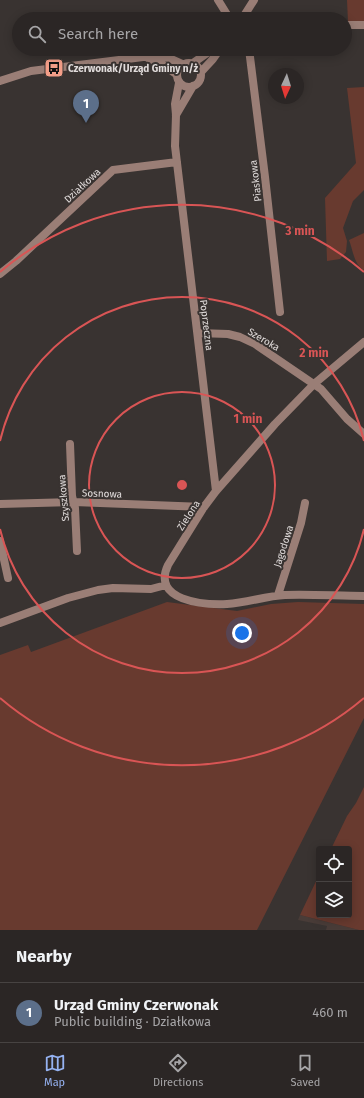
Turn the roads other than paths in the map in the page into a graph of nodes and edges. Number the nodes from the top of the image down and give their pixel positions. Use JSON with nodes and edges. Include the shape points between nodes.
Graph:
{"nodes":[{"id":1,"x":218,"y":0,"type":"edge"},
{"id":2,"x":254,"y":0,"type":"edge"},
{"id":3,"x":226,"y":12,"type":"edge"},
{"id":4,"x":246,"y":12,"type":"edge"},
{"id":5,"x":364,"y":25,"type":"edge"},
{"id":6,"x":352,"y":26,"type":"edge"},
{"id":7,"x":155,"y":56,"type":"edge"},
{"id":8,"x":162,"y":56,"type":"edge"},
{"id":9,"x":203,"y":56,"type":"edge"},
{"id":10,"x":215,"y":56,"type":"edge"},
{"id":11,"x":250,"y":56,"type":"edge"},
{"id":12,"x":148,"y":58,"type":"junction"},
{"id":13,"x":193,"y":63,"type":"junction"},
{"id":14,"x":182,"y":64,"type":"junction"},
{"id":15,"x":201,"y":72,"type":"junction"},
{"id":16,"x":176,"y":74,"type":"junction"},
{"id":17,"x":0,"y":81,"type":"edge"},
{"id":18,"x":179,"y":83,"type":"junction"},
{"id":19,"x":193,"y":86,"type":"junction"},
{"id":20,"x":176,"y":115,"type":"junction"},
{"id":21,"x":177,"y":162,"type":"junction"},
{"id":22,"x":0,"y":274,"type":"edge"},
{"id":23,"x":280,"y":312,"type":"dead end"},
{"id":24,"x":198,"y":333,"type":"junction"},
{"id":25,"x":364,"y":342,"type":"edge"},
{"id":26,"x":314,"y":384,"type":"junction"},
{"id":27,"x":364,"y":434,"type":"edge"},
{"id":28,"x":70,"y":444,"type":"dead end"},
{"id":29,"x":216,"y":491,"type":"junction"},
{"id":30,"x":74,"y":502,"type":"junction"},
{"id":31,"x":305,"y":503,"type":"dead end"},
{"id":32,"x":0,"y":504,"type":"edge"},
{"id":33,"x":204,"y":507,"type":"junction"},
{"id":34,"x":0,"y":541,"type":"edge"},
{"id":35,"x":77,"y":551,"type":"dead end"},
{"id":36,"x":8,"y":578,"type":"dead end"},
{"id":37,"x":166,"y":585,"type":"junction"},
{"id":38,"x":278,"y":595,"type":"junction"},
{"id":39,"x":364,"y":595,"type":"edge"},
{"id":40,"x":0,"y":623,"type":"edge"}],
"edges":[{"from":1,"to":3,"type":"street"},
{"from":2,"to":4,"type":"street"},
{"from":5,"to":6,"type":"street"},
{"from":7,"to":12,"type":"street"},
{"from":8,"to":14,"type":"street"},
{"from":9,"to":13,"type":"street"},
{"from":10,"to":15,"type":"street"},
{"from":11,"to":23,"type":"street","name":"Piaskowa"},
{"from":12,"to":16,"type":"street"},
{"from":12,"to":17,"type":"street","via":[[31,71]]},
{"from":13,"to":14,"type":"street"},
{"from":13,"to":15,"type":"street"},
{"from":14,"to":16,"type":"street"},
{"from":15,"to":19,"type":"street","via":[[200,80]]},
{"from":16,"to":18,"type":"street"},
{"from":18,"to":19,"type":"street","via":[[186,87]]},
{"from":18,"to":20,"type":"street","via":[[175,104]]},
{"from":19,"to":20,"type":"street"},
{"from":20,"to":21,"type":"street"},
{"from":21,"to":22,"type":"street","name":"Działkowa","via":[[113,170]]},
{"from":21,"to":24,"type":"street","name":"Poprzeczna"},
{"from":24,"to":26,"type":"street","name":"Szeroka","via":[[220,332],[247,340]]},
{"from":24,"to":29,"type":"street","name":"Poprzeczna"},
{"from":25,"to":26,"type":"street","name":"Zielona"},
{"from":26,"to":27,"type":"street","name":"Szeroka"},
{"from":26,"to":29,"type":"street","name":"Zielona"},
{"from":28,"to":30,"type":"street","name":"Szyszkowa"},
{"from":29,"to":33,"type":"street","name":"Zielona"},
{"from":30,"to":32,"type":"street","name":"Sosnowa"},
{"from":30,"to":33,"type":"street","name":"Sosnowa"},
{"from":30,"to":35,"type":"street","name":"Szyszkowa"},
{"from":31,"to":38,"type":"street","name":"Jagodowa"},
{"from":33,"to":37,"type":"street","name":"Zielona","via":[[168,564],[165,574]]},
{"from":34,"to":36,"type":"street"},
{"from":37,"to":38,"type":"street","via":[[178,597],[204,603],[229,604]]},
{"from":37,"to":40,"type":"street","via":[[150,590],[98,590]]},
{"from":38,"to":39,"type":"street"}]}
